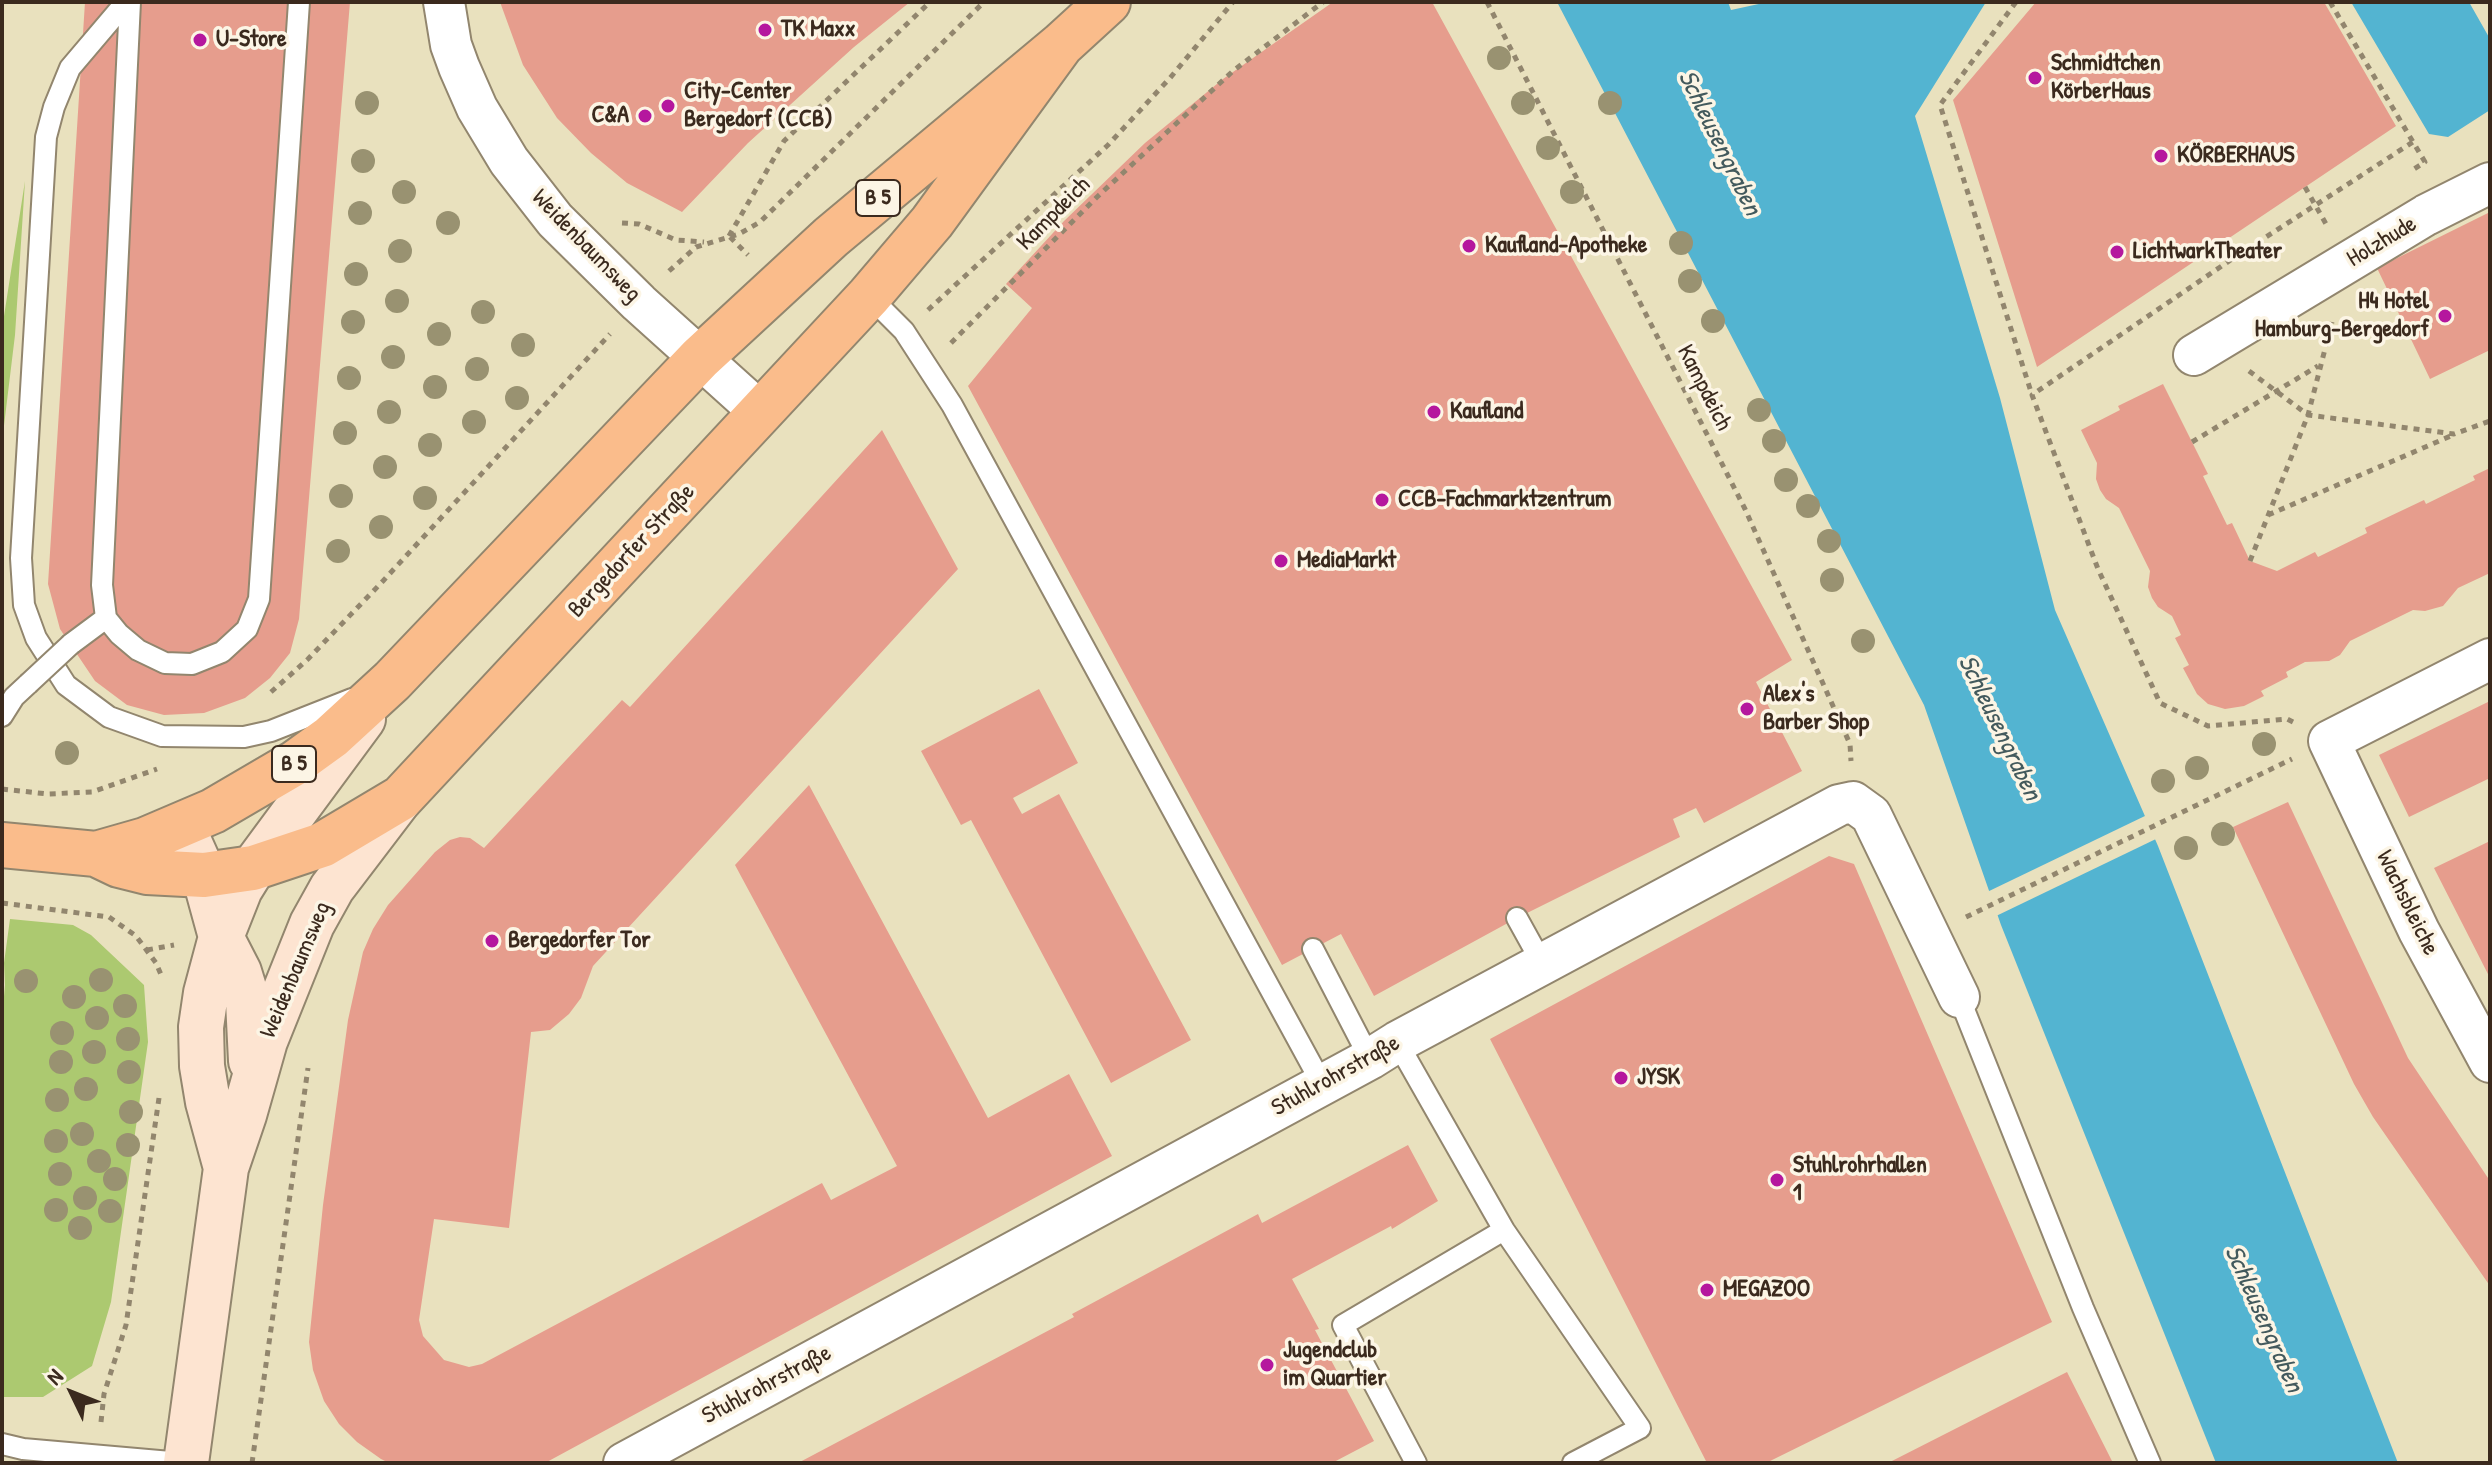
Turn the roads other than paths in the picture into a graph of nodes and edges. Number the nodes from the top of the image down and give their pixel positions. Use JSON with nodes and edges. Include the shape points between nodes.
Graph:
{"nodes":[{"id":1,"x":128,"y":2,"type":"edge"},
{"id":2,"x":299,"y":2,"type":"edge"},
{"id":3,"x":444,"y":2,"type":"edge"},
{"id":4,"x":1108,"y":2,"type":"edge"},
{"id":5,"x":1061,"y":45,"type":"junction"},
{"id":6,"x":2490,"y":183,"type":"edge"},
{"id":7,"x":869,"y":296,"type":"junction"},
{"id":8,"x":2204,"y":350,"type":"road end"},
{"id":9,"x":700,"y":358,"type":"junction"},
{"id":10,"x":760,"y":412,"type":"junction"},
{"id":11,"x":106,"y":618,"type":"junction"},
{"id":12,"x":2490,"y":659,"type":"edge"},
{"id":13,"x":392,"y":681,"type":"junction"},
{"id":14,"x":2,"y":716,"type":"edge"},
{"id":15,"x":401,"y":798,"type":"junction"},
{"id":16,"x":182,"y":826,"type":"junction"},
{"id":17,"x":2,"y":845,"type":"edge"},
{"id":18,"x":96,"y":854,"type":"junction"},
{"id":19,"x":253,"y":868,"type":"junction"},
{"id":20,"x":204,"y":875,"type":"junction"},
{"id":21,"x":1517,"y":918,"type":"dead end"},
{"id":22,"x":221,"y":937,"type":"junction"},
{"id":23,"x":1313,"y":949,"type":"dead end"},
{"id":24,"x":1543,"y":965,"type":"junction"},
{"id":25,"x":1959,"y":997,"type":"joint"},
{"id":26,"x":1384,"y":1050,"type":"junction"},
{"id":27,"x":2490,"y":1062,"type":"edge"},
{"id":28,"x":1322,"y":1084,"type":"junction"},
{"id":29,"x":244,"y":1115,"type":"junction"},
{"id":30,"x":226,"y":1168,"type":"junction"},
{"id":31,"x":1504,"y":1230,"type":"junction"},
{"id":32,"x":2,"y":1444,"type":"edge"},
{"id":33,"x":184,"y":1463,"type":"edge"},
{"id":34,"x":624,"y":1463,"type":"edge"},
{"id":35,"x":1416,"y":1463,"type":"edge"},
{"id":36,"x":1573,"y":1463,"type":"edge"},
{"id":37,"x":2150,"y":1463,"type":"edge"}],
"edges":[{"from":1,"to":11,"type":"lane","via":[[102,570]]},
{"from":1,"to":13,"type":"lane","via":[[70,68],[46,137],[21,558],[24,605],[36,638],[66,685],[109,717],[162,736],[244,737],[271,731]]},
{"from":2,"to":11,"type":"lane","via":[[259,599],[247,629],[222,652],[192,664],[165,663],[138,650]]},
{"from":3,"to":9,"type":"street","name":"Weidenbaumsweg","via":[[459,67],[509,161],[555,220]]},
{"from":4,"to":5,"type":"main road","name":"Bergedorfer Straße","number":"B 5"},
{"from":5,"to":7,"type":"main road","name":"Bergedorfer Straße","number":"B 5","via":[[932,222]]},
{"from":5,"to":9,"type":"main road","name":"Bergedorfer Straße","number":"B 5","via":[[831,237]]},
{"from":6,"to":8,"type":"street","name":"Holzhude","via":[[2426,215]]},
{"from":7,"to":10,"type":"main road","name":"Bergedorfer Straße","number":"B 5"},
{"from":7,"to":28,"type":"lane","via":[[904,331],[952,405]]},
{"from":9,"to":10,"type":"street","name":"Weidenbaumsweg"},
{"from":9,"to":13,"type":"main road","name":"Bergedorfer Straße","number":"B 5"},
{"from":10,"to":15,"type":"main road","name":"Bergedorfer Straße","number":"B 5"},
{"from":11,"to":14,"type":"lane","bridge":true,"via":[[14,697]]},
{"from":12,"to":27,"type":"street","name":"Wachsbleiche","via":[[2329,741],[2419,931]]},
{"from":13,"to":16,"type":"main road","name":"Bergedorfer Straße","number":"B 5","via":[[295,763]]},
{"from":13,"to":19,"type":"main road"},
{"from":15,"to":19,"type":"main road","name":"Bergedorfer Straße","number":"B 5","via":[[322,845]]},
{"from":15,"to":29,"type":"main road","name":"Weidenbaumsweg","via":[[346,868],[312,924],[265,1041]]},
{"from":16,"to":18,"type":"main road","name":"Bergedorfer Straße","number":"B 5"},
{"from":16,"to":20,"type":"main road","name":"Weidenbaumsweg"},
{"from":17,"to":18,"type":"main road","name":"Bergedorfer Straße","number":"B 5"},
{"from":18,"to":20,"type":"main road","name":"Bergedorfer Straße","number":"B 5","via":[[147,872]]},
{"from":19,"to":20,"type":"main road","name":"Bergedorfer Straße","number":"B 5"},
{"from":19,"to":22,"type":"main road"},
{"from":20,"to":22,"type":"main road","name":"Weidenbaumsweg"},
{"from":21,"to":24,"type":"lane"},
{"from":22,"to":29,"type":"main road","name":"Weidenbaumsweg","via":[[239,972],[251,1020]]},
{"from":22,"to":30,"type":"main road","name":"Weidenbaumsweg","via":[[206,993],[201,1040],[208,1102]]},
{"from":23,"to":26,"type":"lane"},
{"from":24,"to":25,"type":"street","name":"Stuhlrohrstraße","via":[[1853,802],[1871,815]]},
{"from":24,"to":26,"type":"street","name":"Stuhlrohrstraße"},
{"from":25,"to":37,"type":"lane"},
{"from":26,"to":28,"type":"street","name":"Stuhlrohrstraße"},
{"from":26,"to":31,"type":"lane"},
{"from":28,"to":34,"type":"street","name":"Stuhlrohrstraße"},
{"from":29,"to":30,"type":"main road","name":"Weidenbaumsweg"},
{"from":30,"to":33,"type":"main road","name":"Weidenbaumsweg"},
{"from":31,"to":35,"type":"lane","via":[[1343,1325]]},
{"from":31,"to":36,"type":"lane","via":[[1640,1428]]},
{"from":32,"to":33,"type":"lane"}]}
